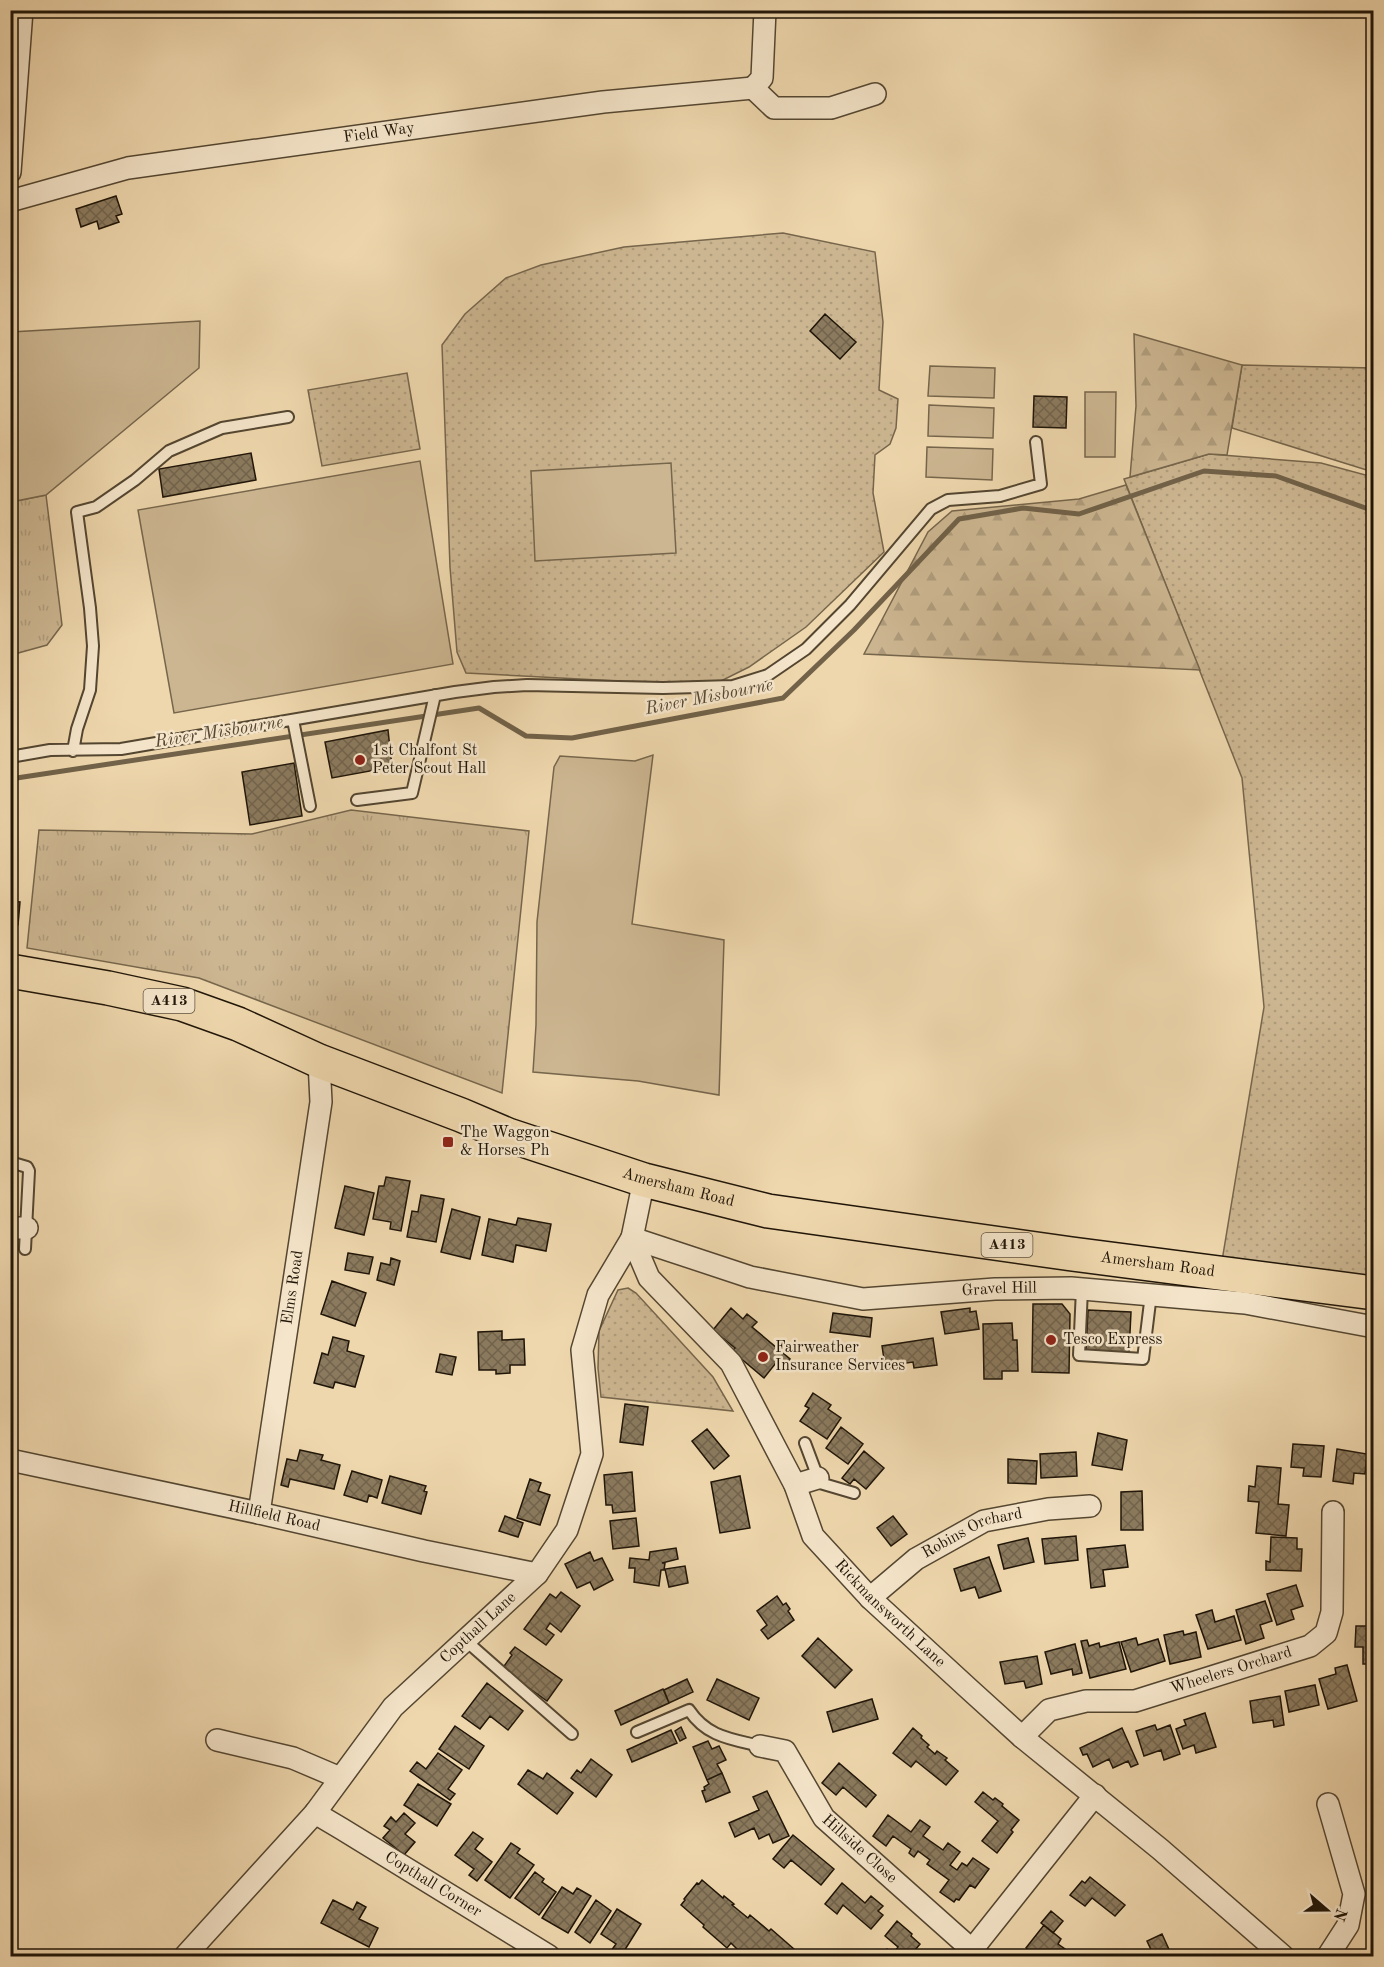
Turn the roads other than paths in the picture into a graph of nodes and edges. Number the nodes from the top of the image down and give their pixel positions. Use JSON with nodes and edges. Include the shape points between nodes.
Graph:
{"nodes":[{"id":1,"x":21,"y":10,"type":"edge"},
{"id":2,"x":765,"y":10,"type":"edge"},
{"id":3,"x":753,"y":88,"type":"junction"},
{"id":4,"x":875,"y":94,"type":"dead end"},
{"id":5,"x":10,"y":172,"type":"edge"},
{"id":6,"x":10,"y":201,"type":"edge"},
{"id":7,"x":288,"y":417,"type":"dead end"},
{"id":8,"x":1036,"y":442,"type":"dead end"},
{"id":9,"x":435,"y":695,"type":"junction"},
{"id":10,"x":294,"y":720,"type":"junction"},
{"id":11,"x":73,"y":751,"type":"junction"},
{"id":12,"x":10,"y":757,"type":"edge"},
{"id":13,"x":357,"y":800,"type":"dead end"},
{"id":14,"x":310,"y":806,"type":"dead end"},
{"id":15,"x":10,"y":971,"type":"edge"},
{"id":16,"x":319,"y":1061,"type":"junction"},
{"id":17,"x":10,"y":1162,"type":"edge"},
{"id":18,"x":644,"y":1180,"type":"junction"},
{"id":19,"x":21,"y":1235,"type":"edge"},
{"id":20,"x":632,"y":1238,"type":"junction"},
{"id":21,"x":1074,"y":1274,"type":"junction"},
{"id":22,"x":1374,"y":1293,"type":"edge"},
{"id":23,"x":1151,"y":1294,"type":"junction"},
{"id":24,"x":1374,"y":1327,"type":"edge"},
{"id":25,"x":805,"y":1443,"type":"dead end"},
{"id":26,"x":10,"y":1460,"type":"edge"},
{"id":27,"x":818,"y":1478,"type":"junction"},
{"id":28,"x":795,"y":1485,"type":"junction"},
{"id":29,"x":854,"y":1493,"type":"dead end"},
{"id":30,"x":1090,"y":1506,"type":"dead end"},
{"id":31,"x":1333,"y":1512,"type":"dead end"},
{"id":32,"x":259,"y":1513,"type":"junction"},
{"id":33,"x":537,"y":1574,"type":"junction"},
{"id":34,"x":870,"y":1598,"type":"junction"},
{"id":35,"x":465,"y":1640,"type":"junction"},
{"id":36,"x":637,"y":1732,"type":"dead end"},
{"id":37,"x":572,"y":1734,"type":"dead end"},
{"id":38,"x":1022,"y":1737,"type":"junction"},
{"id":39,"x":217,"y":1740,"type":"dead end"},
{"id":40,"x":760,"y":1746,"type":"joint"},
{"id":41,"x":340,"y":1778,"type":"junction"},
{"id":42,"x":1095,"y":1796,"type":"junction"},
{"id":43,"x":1328,"y":1804,"type":"dead end"},
{"id":44,"x":315,"y":1814,"type":"junction"},
{"id":45,"x":972,"y":1955,"type":"edge"},
{"id":46,"x":185,"y":1956,"type":"edge"},
{"id":47,"x":549,"y":1956,"type":"edge"},
{"id":48,"x":1283,"y":1956,"type":"edge"},
{"id":49,"x":1328,"y":1956,"type":"edge"}],
"edges":[{"from":1,"to":5,"type":"street"},
{"from":2,"to":3,"type":"street","via":[[762,78]]},
{"from":3,"to":4,"type":"street","via":[[774,108],[831,108]]},
{"from":3,"to":6,"type":"street","name":"Field Way","via":[[603,102],[128,168]]},
{"from":7,"to":11,"type":"lane","via":[[222,428],[169,451],[96,507],[77,512],[93,646],[90,690]]},
{"from":8,"to":9,"type":"lane","via":[[1041,484],[1000,496],[948,500],[931,509],[850,605],[806,649],[768,675],[733,686],[528,685]]},
{"from":9,"to":10,"type":"lane"},
{"from":9,"to":13,"type":"lane","via":[[412,794]]},
{"from":10,"to":11,"type":"lane","via":[[121,750]]},
{"from":10,"to":14,"type":"lane"},
{"from":11,"to":12,"type":"lane","via":[[50,750]]},
{"from":15,"to":16,"type":"highway","name":"Amersham Road","number":"A413","via":[[182,1004],[238,1024]]},
{"from":16,"to":18,"type":"highway","name":"Amersham Road","number":"A413","via":[[508,1136]]},
{"from":16,"to":32,"type":"street","name":"Elms Road","via":[[321,1102]]},
{"from":17,"to":19,"type":"lane","via":[[29,1171]]},
{"from":18,"to":20,"type":"street"},
{"from":18,"to":21,"type":"highway","name":"Amersham Road","number":"A413","via":[[768,1211]]},
{"from":20,"to":21,"type":"street","name":"Gravel Hill","via":[[750,1276],[863,1299],[995,1289]]},
{"from":20,"to":28,"type":"street","name":"Rickmansworth Lane","via":[[649,1278],[731,1363]]},
{"from":20,"to":33,"type":"street","name":"Copthall Lane","via":[[598,1295],[582,1350],[592,1454],[567,1530]]},
{"from":21,"to":22,"type":"highway","name":"Amersham Road","number":"A413"},
{"from":21,"to":23,"type":"street","name":"Gravel Hill"},
{"from":21,"to":23,"type":"lane","via":[[1079,1356],[1143,1359]]},
{"from":23,"to":24,"type":"street","name":"Gravel Hill","via":[[1245,1303]]},
{"from":25,"to":27,"type":"lane"},
{"from":26,"to":32,"type":"street","name":"Hillfield Road"},
{"from":27,"to":28,"type":"street"},
{"from":27,"to":29,"type":"lane","via":[[820,1483]]},
{"from":28,"to":34,"type":"street","name":"Rickmansworth Lane","via":[[813,1536]]},
{"from":30,"to":34,"type":"street","name":"Robins Orchard","via":[[984,1521],[916,1559]]},
{"from":31,"to":38,"type":"street","name":"Wheelers Orchard","via":[[1332,1612],[1326,1633],[1310,1646],[1135,1701],[1086,1701],[1049,1710]]},
{"from":32,"to":33,"type":"street","name":"Hillfield Road"},
{"from":33,"to":35,"type":"street","name":"Copthall Lane"},
{"from":34,"to":38,"type":"street","name":"Rickmansworth Lane"},
{"from":35,"to":37,"type":"lane"},
{"from":35,"to":41,"type":"street","name":"Copthall Lane","via":[[393,1707]]},
{"from":36,"to":40,"type":"lane","via":[[689,1710],[697,1722],[717,1736]]},
{"from":38,"to":42,"type":"street","name":"Rickmansworth Lane"},
{"from":39,"to":41,"type":"street","via":[[293,1758]]},
{"from":40,"to":45,"type":"street","name":"Hillside Close","via":[[785,1751],[824,1818]]},
{"from":41,"to":44,"type":"street","name":"Copthall Lane"},
{"from":42,"to":45,"type":"street","name":"Hillside Close"},
{"from":42,"to":48,"type":"street","name":"Rickmansworth Lane"},
{"from":43,"to":49,"type":"street","via":[[1354,1894],[1348,1925]]},
{"from":44,"to":46,"type":"street","name":"Copthall Lane"},
{"from":44,"to":47,"type":"street","name":"Copthall Corner"}]}
